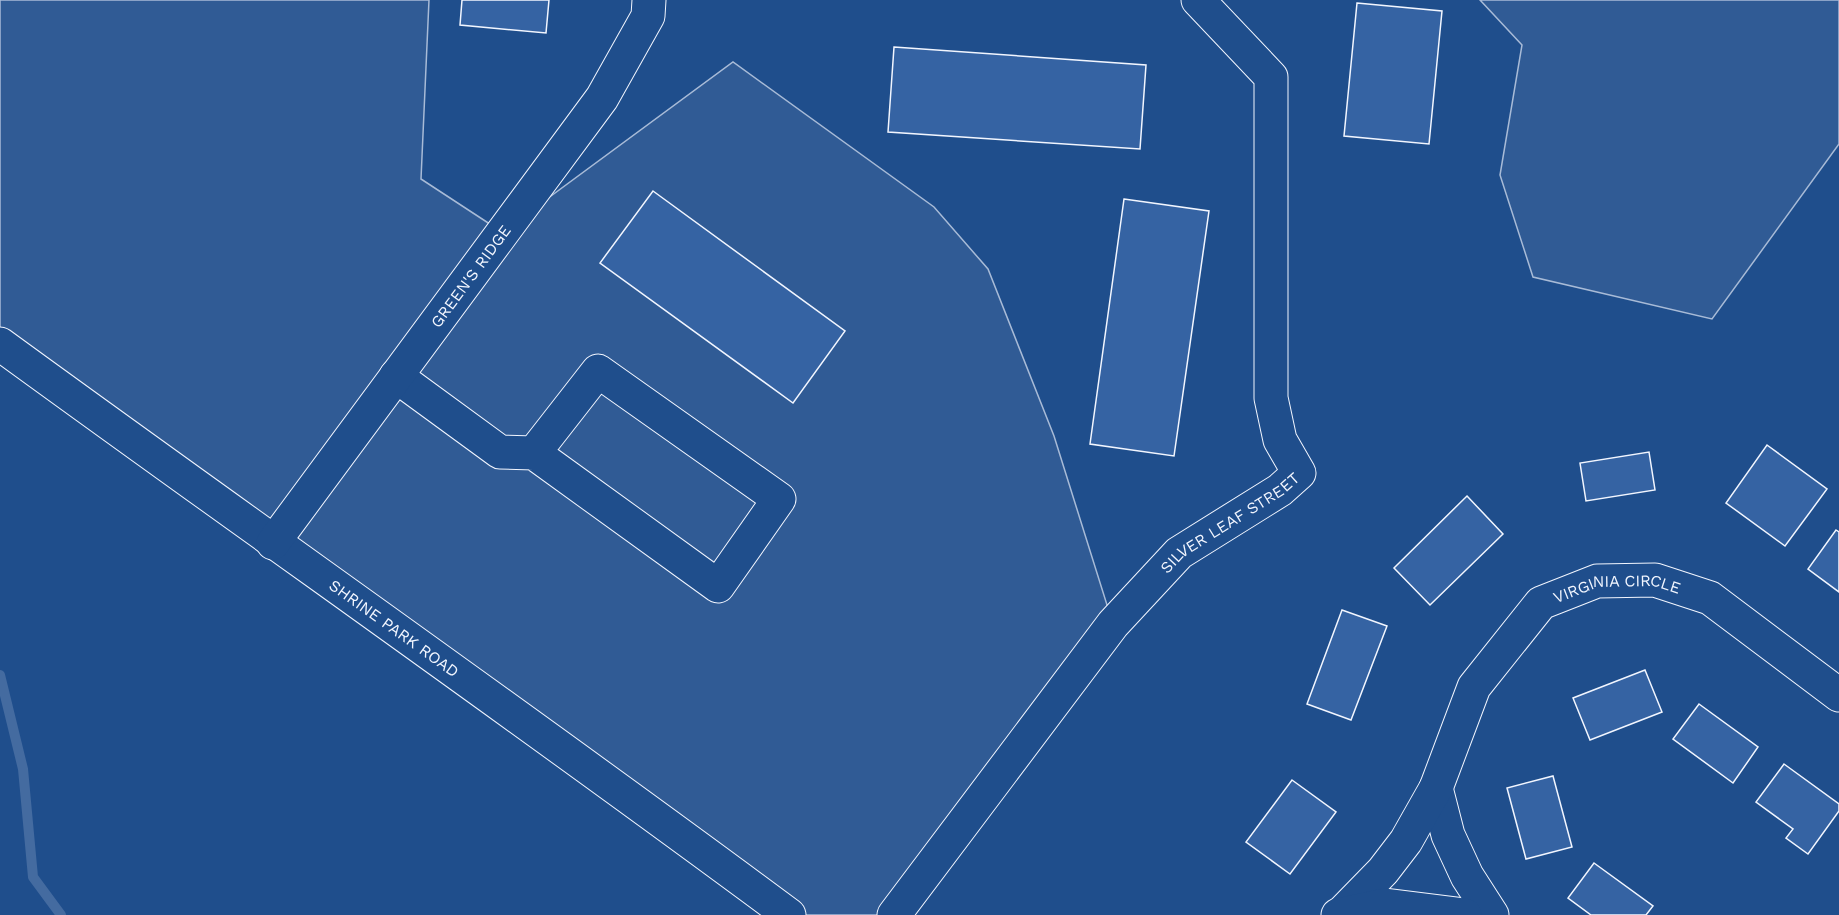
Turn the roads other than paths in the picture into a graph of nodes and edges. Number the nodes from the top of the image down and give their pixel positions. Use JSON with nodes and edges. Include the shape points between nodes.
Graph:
{"nodes":[{"id":1,"x":649,"y":0,"type":"edge"},
{"id":2,"x":1198,"y":0,"type":"edge"},
{"id":3,"x":11,"y":352,"type":"edge"},
{"id":4,"x":396,"y":376,"type":"junction"},
{"id":5,"x":534,"y":453,"type":"junction"},
{"id":6,"x":273,"y":543,"type":"junction"},
{"id":7,"x":1839,"y":695,"type":"edge"},
{"id":8,"x":1436,"y":788,"type":"junction"},
{"id":9,"x":1340,"y":914,"type":"edge"},
{"id":10,"x":789,"y":915,"type":"edge"},
{"id":11,"x":894,"y":915,"type":"edge"},
{"id":12,"x":1465,"y":915,"type":"edge"},
{"id":13,"x":1492,"y":915,"type":"edge"}],
"edges":[{"from":1,"to":4,"type":"street","name":"GREEN'S RIDGE","via":[[648,16],[602,98]]},
{"from":2,"to":11,"type":"street","name":"SILVER LEAF STREET","via":[[1271,77],[1271,398],[1280,440],[1299,473],[1280,490],[1179,553],[1113,624]]},
{"from":3,"to":6,"type":"street","name":"SHRINE PARK ROAD"},
{"from":4,"to":5,"type":"street","via":[[500,452]]},
{"from":4,"to":6,"type":"street","name":"GREEN'S RIDGE"},
{"from":5,"to":5,"type":"street","via":[[598,371],[779,499],[718,586]]},
{"from":6,"to":10,"type":"street","name":"SHRINE PARK ROAD","via":[[605,778]]},
{"from":7,"to":8,"type":"street","name":"VIRGINIA CIRCLE","via":[[1710,598],[1655,580],[1597,581],[1541,603],[1474,687]]},
{"from":8,"to":9,"type":"street","name":"VIRGINIA CIRCLE","via":[[1407,840],[1383,871]]},
{"from":8,"to":13,"type":"street","via":[[1448,836]]},
{"from":9,"to":12,"type":"street","via":[[1385,905]]}]}
